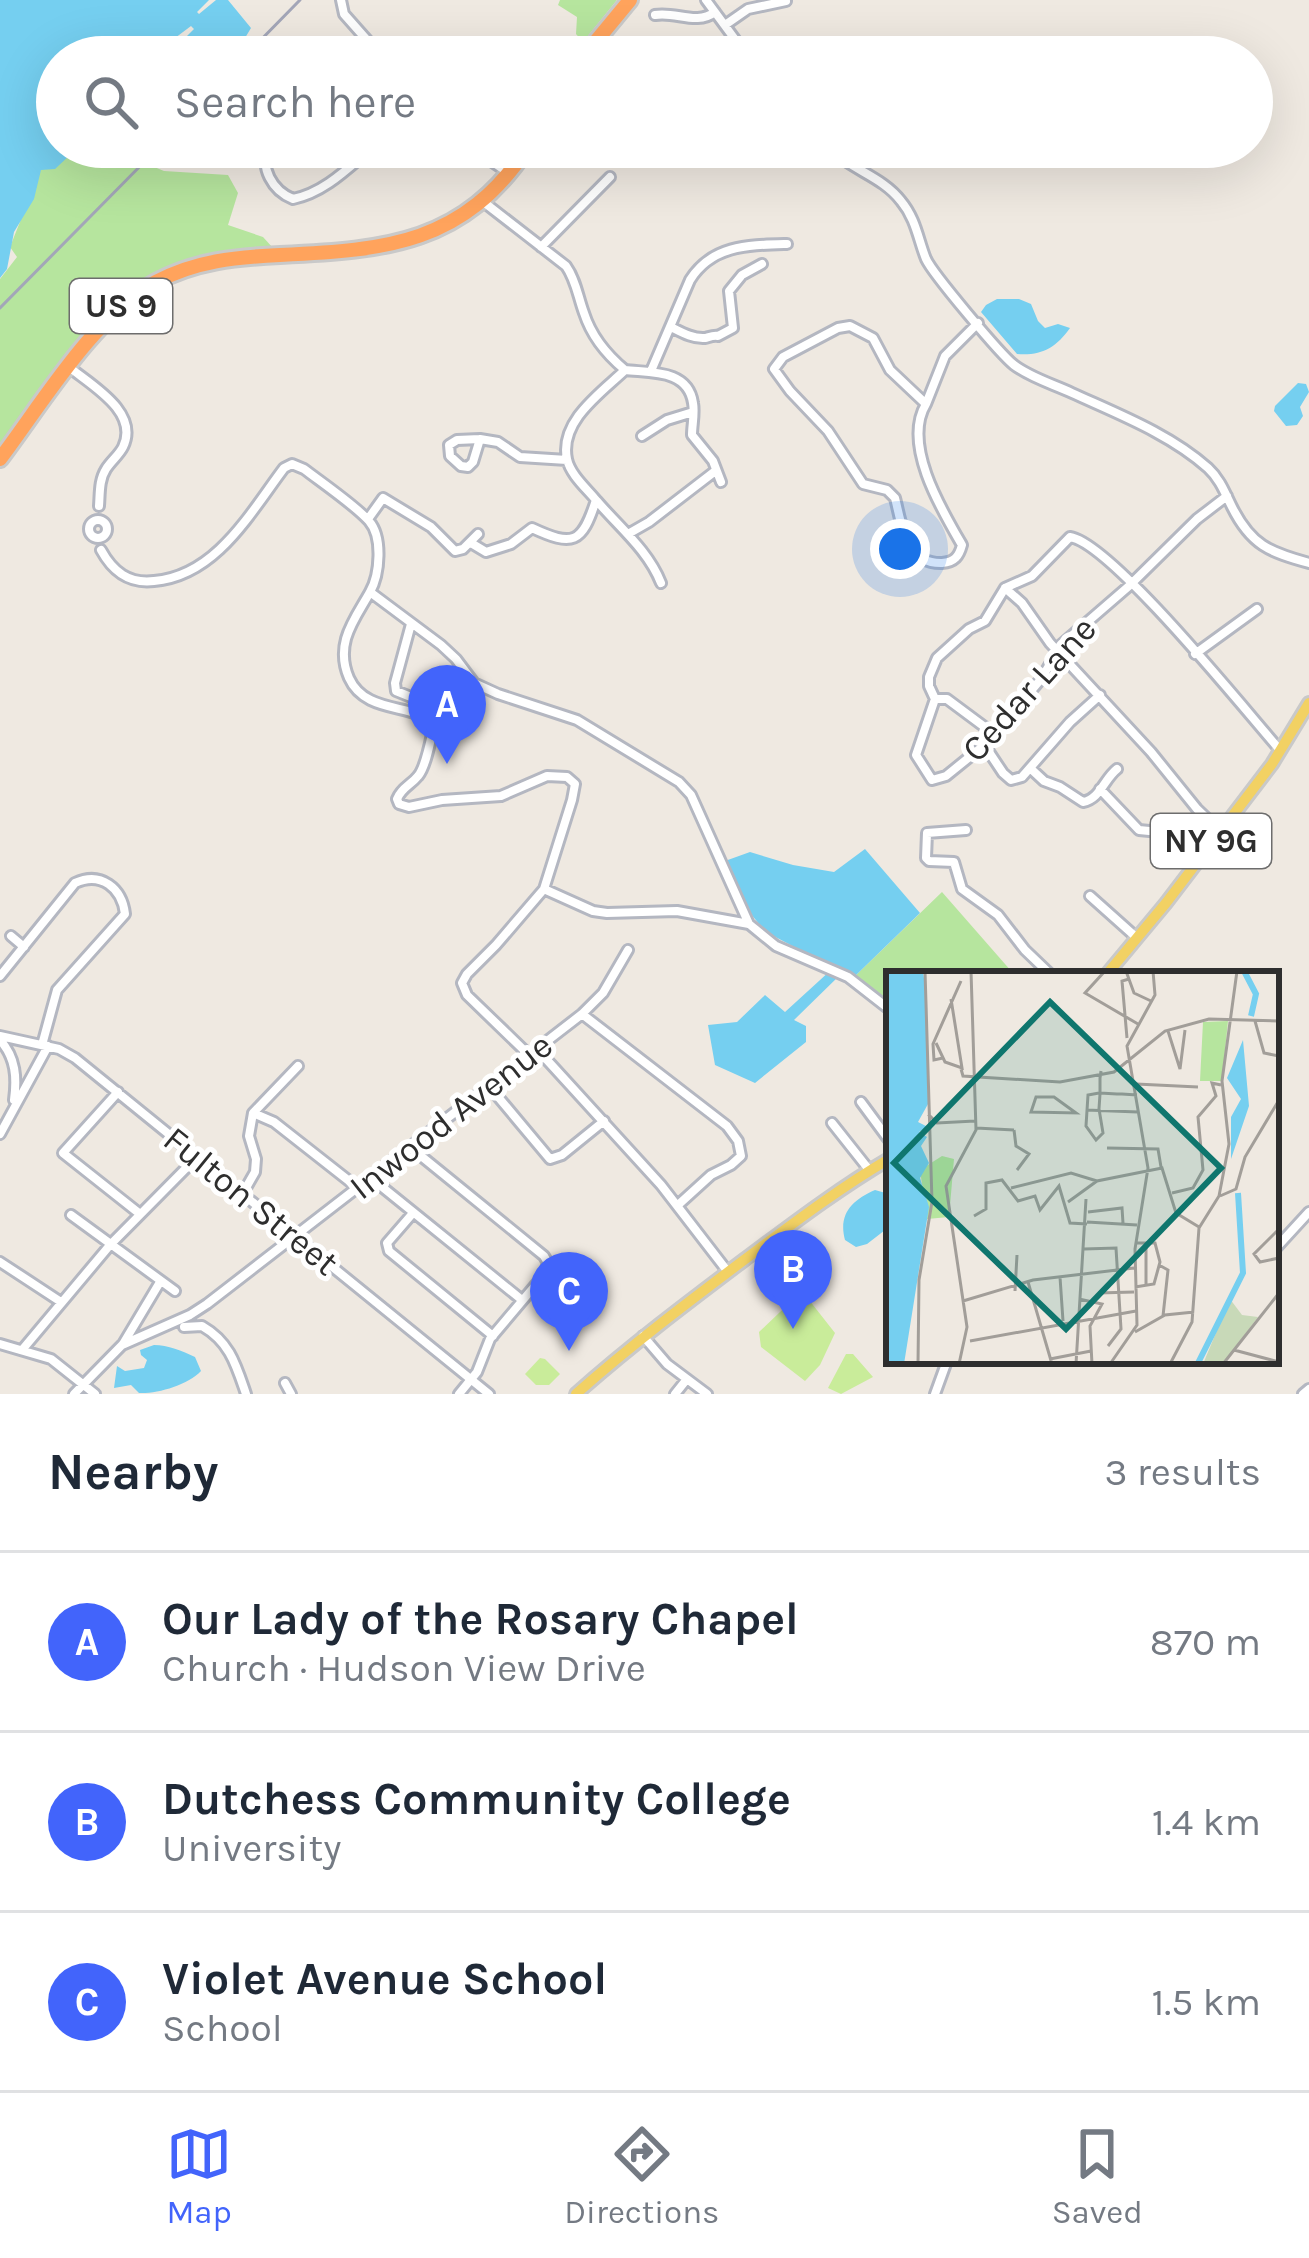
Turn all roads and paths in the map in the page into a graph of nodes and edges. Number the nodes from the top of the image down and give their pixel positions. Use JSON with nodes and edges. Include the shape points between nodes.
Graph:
{"nodes":[{"id":1,"x":341,"y":0,"type":"edge"},
{"id":2,"x":630,"y":0,"type":"edge"},
{"id":3,"x":706,"y":0,"type":"edge"},
{"id":4,"x":786,"y":2,"type":"edge"},
{"id":5,"x":715,"y":12,"type":"junction"},
{"id":6,"x":655,"y":15,"type":"dead end"},
{"id":7,"x":725,"y":25,"type":"junction"},
{"id":8,"x":363,"y":36,"type":"edge"},
{"id":9,"x":600,"y":36,"type":"edge"},
{"id":10,"x":733,"y":36,"type":"edge"},
{"id":11,"x":266,"y":168,"type":"edge"},
{"id":12,"x":343,"y":168,"type":"edge"},
{"id":13,"x":502,"y":168,"type":"edge"},
{"id":14,"x":513,"y":168,"type":"edge"},
{"id":15,"x":854,"y":168,"type":"edge"},
{"id":16,"x":509,"y":173,"type":"junction"},
{"id":17,"x":610,"y":177,"type":"dead end"},
{"id":18,"x":482,"y":200,"type":"junction"},
{"id":19,"x":787,"y":244,"type":"dead end"},
{"id":20,"x":541,"y":247,"type":"junction"},
{"id":21,"x":762,"y":264,"type":"dead end"},
{"id":22,"x":978,"y":323,"type":"junction"},
{"id":23,"x":671,"y":327,"type":"junction"},
{"id":24,"x":69,"y":368,"type":"junction"},
{"id":25,"x":625,"y":370,"type":"junction"},
{"id":26,"x":651,"y":371,"type":"junction"},
{"id":27,"x":926,"y":404,"type":"junction"},
{"id":28,"x":693,"y":412,"type":"junction"},
{"id":29,"x":642,"y":436,"type":"dead end"},
{"id":30,"x":480,"y":439,"type":"junction"},
{"id":31,"x":0,"y":459,"type":"edge"},
{"id":32,"x":567,"y":460,"type":"junction"},
{"id":33,"x":715,"y":471,"type":"junction"},
{"id":34,"x":721,"y":482,"type":"dead end"},
{"id":35,"x":1227,"y":496,"type":"junction"},
{"id":36,"x":596,"y":500,"type":"junction"},
{"id":37,"x":368,"y":519,"type":"junction"},
{"id":38,"x":99,"y":523,"type":"junction"},
{"id":39,"x":478,"y":534,"type":"dead end"},
{"id":40,"x":628,"y":534,"type":"junction"},
{"id":41,"x":98,"y":536,"type":"junction"},
{"id":42,"x":471,"y":543,"type":"junction"},
{"id":43,"x":1309,"y":547,"type":"edge"},
{"id":44,"x":1304,"y":562,"type":"edge"},
{"id":45,"x":661,"y":583,"type":"dead end"},
{"id":46,"x":1132,"y":583,"type":"junction"},
{"id":47,"x":1005,"y":588,"type":"junction"},
{"id":48,"x":370,"y":592,"type":"junction"},
{"id":49,"x":1257,"y":609,"type":"dead end"},
{"id":50,"x":411,"y":624,"type":"junction"},
{"id":51,"x":1058,"y":652,"type":"junction"},
{"id":52,"x":1195,"y":654,"type":"junction"},
{"id":53,"x":467,"y":676,"type":"junction"},
{"id":54,"x":1100,"y":695,"type":"junction"},
{"id":55,"x":934,"y":699,"type":"junction"},
{"id":56,"x":1309,"y":703,"type":"edge"},
{"id":57,"x":988,"y":742,"type":"junction"},
{"id":58,"x":1280,"y":749,"type":"junction"},
{"id":59,"x":1030,"y":768,"type":"junction"},
{"id":60,"x":1117,"y":769,"type":"dead end"},
{"id":61,"x":1100,"y":789,"type":"junction"},
{"id":62,"x":966,"y":830,"type":"dead end"},
{"id":63,"x":1220,"y":830,"type":"junction"},
{"id":64,"x":1198,"y":860,"type":"junction"},
{"id":65,"x":544,"y":889,"type":"junction"},
{"id":66,"x":1090,"y":896,"type":"dead end"},
{"id":67,"x":749,"y":924,"type":"junction"},
{"id":68,"x":10,"y":936,"type":"dead end"},
{"id":69,"x":1137,"y":938,"type":"junction"},
{"id":70,"x":24,"y":947,"type":"junction"},
{"id":71,"x":628,"y":950,"type":"dead end"},
{"id":72,"x":1047,"y":971,"type":"edge"},
{"id":73,"x":1110,"y":971,"type":"edge"},
{"id":74,"x":1,"y":973,"type":"edge"},
{"id":75,"x":886,"y":1007,"type":"edge"},
{"id":76,"x":582,"y":1014,"type":"junction"},
{"id":77,"x":0,"y":1038,"type":"edge"},
{"id":78,"x":45,"y":1046,"type":"junction"},
{"id":79,"x":533,"y":1052,"type":"junction"},
{"id":80,"x":298,"y":1066,"type":"dead end"},
{"id":81,"x":489,"y":1086,"type":"junction"},
{"id":82,"x":118,"y":1092,"type":"junction"},
{"id":83,"x":861,"y":1102,"type":"dead end"},
{"id":84,"x":253,"y":1113,"type":"junction"},
{"id":85,"x":10,"y":1116,"type":"junction"},
{"id":86,"x":604,"y":1121,"type":"junction"},
{"id":87,"x":832,"y":1123,"type":"dead end"},
{"id":88,"x":0,"y":1134,"type":"edge"},
{"id":89,"x":886,"y":1136,"type":"edge"},
{"id":90,"x":410,"y":1147,"type":"junction"},
{"id":91,"x":197,"y":1156,"type":"junction"},
{"id":92,"x":886,"y":1161,"type":"edge"},
{"id":93,"x":870,"y":1171,"type":"junction"},
{"id":94,"x":371,"y":1178,"type":"junction"},
{"id":95,"x":358,"y":1188,"type":"junction"},
{"id":96,"x":244,"y":1193,"type":"junction"},
{"id":97,"x":678,"y":1205,"type":"junction"},
{"id":98,"x":1309,"y":1212,"type":"edge"},
{"id":99,"x":413,"y":1213,"type":"junction"},
{"id":100,"x":140,"y":1214,"type":"junction"},
{"id":101,"x":70,"y":1216,"type":"dead end"},
{"id":102,"x":296,"y":1237,"type":"junction"},
{"id":103,"x":110,"y":1245,"type":"junction"},
{"id":104,"x":1279,"y":1246,"type":"edge"},
{"id":105,"x":0,"y":1262,"type":"edge"},
{"id":106,"x":728,"y":1272,"type":"junction"},
{"id":107,"x":160,"y":1282,"type":"junction"},
{"id":108,"x":175,"y":1291,"type":"dead end"},
{"id":109,"x":522,"y":1300,"type":"junction"},
{"id":110,"x":61,"y":1302,"type":"junction"},
{"id":111,"x":195,"y":1311,"type":"junction"},
{"id":112,"x":196,"y":1325,"type":"junction"},
{"id":113,"x":184,"y":1327,"type":"dead end"},
{"id":114,"x":493,"y":1336,"type":"junction"},
{"id":115,"x":643,"y":1336,"type":"junction"},
{"id":116,"x":0,"y":1344,"type":"edge"},
{"id":117,"x":122,"y":1345,"type":"junction"},
{"id":118,"x":22,"y":1350,"type":"junction"},
{"id":119,"x":946,"y":1364,"type":"edge"},
{"id":120,"x":687,"y":1379,"type":"junction"},
{"id":121,"x":472,"y":1380,"type":"junction"},
{"id":122,"x":285,"y":1383,"type":"dead end"},
{"id":123,"x":83,"y":1384,"type":"junction"},
{"id":124,"x":74,"y":1394,"type":"edge"},
{"id":125,"x":95,"y":1394,"type":"edge"},
{"id":126,"x":246,"y":1394,"type":"edge"},
{"id":127,"x":292,"y":1394,"type":"edge"},
{"id":128,"x":459,"y":1394,"type":"edge"},
{"id":129,"x":489,"y":1394,"type":"edge"},
{"id":130,"x":577,"y":1394,"type":"edge"},
{"id":131,"x":675,"y":1394,"type":"edge"},
{"id":132,"x":707,"y":1394,"type":"edge"},
{"id":133,"x":935,"y":1394,"type":"edge"}],
"edges":[{"from":1,"to":8,"type":"street"},
{"from":2,"to":9,"type":"highway"},
{"from":3,"to":5,"type":"street"},
{"from":4,"to":7,"type":"street","via":[[751,8]]},
{"from":5,"to":6,"type":"street","via":[[700,19]]},
{"from":5,"to":7,"type":"street"},
{"from":7,"to":10,"type":"street"},
{"from":11,"to":12,"type":"street","via":[[292,199]]},
{"from":13,"to":16,"type":"street"},
{"from":14,"to":16,"type":"highway","number":"US 9"},
{"from":15,"to":22,"type":"street","via":[[897,195],[929,265]]},
{"from":16,"to":18,"type":"highway","number":"US 9"},
{"from":17,"to":20,"type":"street"},
{"from":18,"to":20,"type":"street"},
{"from":18,"to":24,"type":"highway","number":"US 9","via":[[400,243],[226,258],[167,276],[116,310]]},
{"from":19,"to":23,"type":"street","via":[[730,248],[706,261],[689,280]]},
{"from":20,"to":25,"type":"street","via":[[570,271],[591,328]]},
{"from":21,"to":23,"type":"street","via":[[730,291],[733,328],[705,338]]},
{"from":22,"to":27,"type":"street","via":[[945,356]]},
{"from":22,"to":35,"type":"street","via":[[1016,366],[1176,446],[1212,471]]},
{"from":23,"to":26,"type":"street"},
{"from":24,"to":31,"type":"highway","number":"US 9"},
{"from":24,"to":38,"type":"street","via":[[126,424],[125,442],[103,475]]},
{"from":25,"to":26,"type":"street"},
{"from":25,"to":32,"type":"street","via":[[575,421]]},
{"from":26,"to":28,"type":"street","via":[[683,383]]},
{"from":27,"to":27,"type":"street","via":[[856,327],[838,328],[775,366],[863,484],[891,493],[918,556],[945,562],[962,545],[924,464],[917,424]]},
{"from":28,"to":29,"type":"street"},
{"from":28,"to":33,"type":"street","via":[[692,434]]},
{"from":30,"to":30,"type":"street","via":[[454,441],[450,456],[468,466]]},
{"from":30,"to":32,"type":"street","via":[[520,458]]},
{"from":32,"to":36,"type":"street"},
{"from":33,"to":34,"type":"street"},
{"from":33,"to":40,"type":"street"},
{"from":35,"to":44,"type":"street","via":[[1262,547]]},
{"from":35,"to":46,"type":"street","name":"Cedar Lane"},
{"from":36,"to":40,"type":"street"},
{"from":36,"to":42,"type":"street","via":[[585,528],[567,540],[532,529],[486,552]]},
{"from":37,"to":41,"type":"street","via":[[294,464],[223,546],[185,574],[128,579],[111,566]]},
{"from":37,"to":42,"type":"street","via":[[383,498],[454,550]]},
{"from":37,"to":48,"type":"street","via":[[377,544]]},
{"from":38,"to":41,"type":"street","via":[[106,531]]},
{"from":38,"to":41,"type":"street","via":[[89,529]]},
{"from":39,"to":42,"type":"street"},
{"from":40,"to":45,"type":"street"},
{"from":43,"to":44,"type":"street"},
{"from":46,"to":47,"type":"street","via":[[1070,537],[1032,576]]},
{"from":46,"to":51,"type":"street","name":"Cedar Lane"},
{"from":46,"to":52,"type":"street"},
{"from":47,"to":51,"type":"street"},
{"from":47,"to":55,"type":"street","via":[[985,621],[937,658],[928,686]]},
{"from":48,"to":50,"type":"street"},
{"from":48,"to":65,"type":"street","via":[[346,639],[350,680],[368,698],[434,725],[423,769],[400,791],[399,804],[497,796],[547,776],[570,778],[574,793]]},
{"from":49,"to":52,"type":"street"},
{"from":50,"to":53,"type":"street"},
{"from":50,"to":53,"type":"street","via":[[396,691],[444,701]]},
{"from":51,"to":54,"type":"street"},
{"from":51,"to":57,"type":"street","name":"Cedar Lane"},
{"from":52,"to":58,"type":"street"},
{"from":53,"to":67,"type":"street","via":[[578,721],[679,782]]},
{"from":54,"to":59,"type":"street"},
{"from":54,"to":63,"type":"street"},
{"from":55,"to":57,"type":"street","via":[[947,699],[990,731]]},
{"from":55,"to":57,"type":"street","name":"Cedar Lane","via":[[916,752],[932,780]]},
{"from":56,"to":58,"type":"main road","number":"NY 9G"},
{"from":57,"to":59,"type":"street","via":[[1006,778]]},
{"from":58,"to":63,"type":"main road","number":"NY 9G"},
{"from":59,"to":61,"type":"street","via":[[1079,800]]},
{"from":60,"to":61,"type":"street"},
{"from":61,"to":64,"type":"street","via":[[1138,830],[1170,832]]},
{"from":62,"to":72,"type":"street","via":[[926,833],[926,858],[954,862],[962,890],[998,914]]},
{"from":63,"to":64,"type":"main road","number":"NY 9G"},
{"from":64,"to":69,"type":"main road","number":"NY 9G"},
{"from":65,"to":67,"type":"street","via":[[593,911],[677,910]]},
{"from":65,"to":79,"type":"street","via":[[462,986]]},
{"from":66,"to":69,"type":"street"},
{"from":67,"to":75,"type":"street"},
{"from":68,"to":70,"type":"street"},
{"from":69,"to":73,"type":"main road","number":"NY 9G"},
{"from":70,"to":74,"type":"street"},
{"from":70,"to":78,"type":"street","via":[[75,883],[101,879],[123,901],[125,914],[57,990]]},
{"from":71,"to":76,"type":"street","name":"Inwood Avenue"},
{"from":76,"to":79,"type":"street","name":"Inwood Avenue"},
{"from":76,"to":97,"type":"street","via":[[738,1141],[740,1158]]},
{"from":77,"to":78,"type":"street","name":"Fulton Street"},
{"from":77,"to":85,"type":"street","via":[[16,1074]]},
{"from":78,"to":82,"type":"street","name":"Fulton Street","via":[[76,1058]]},
{"from":78,"to":85,"type":"street"},
{"from":79,"to":81,"type":"street","name":"Inwood Avenue"},
{"from":79,"to":86,"type":"street"},
{"from":80,"to":84,"type":"street"},
{"from":81,"to":86,"type":"street","via":[[550,1159]]},
{"from":81,"to":90,"type":"street","name":"Inwood Avenue"},
{"from":82,"to":91,"type":"street","name":"Fulton Street"},
{"from":82,"to":100,"type":"street","via":[[63,1152]]},
{"from":83,"to":89,"type":"street"},
{"from":84,"to":95,"type":"street"},
{"from":84,"to":96,"type":"street","via":[[255,1172]]},
{"from":85,"to":88,"type":"street"},
{"from":86,"to":97,"type":"street"},
{"from":87,"to":93,"type":"street"},
{"from":90,"to":94,"type":"street","name":"Inwood Avenue"},
{"from":90,"to":109,"type":"street","via":[[547,1259]]},
{"from":91,"to":96,"type":"street","name":"Fulton Street"},
{"from":91,"to":100,"type":"street"},
{"from":92,"to":93,"type":"main road"},
{"from":93,"to":106,"type":"main road"},
{"from":94,"to":95,"type":"street","name":"Inwood Avenue"},
{"from":94,"to":99,"type":"street"},
{"from":95,"to":102,"type":"street","name":"Inwood Avenue"},
{"from":96,"to":102,"type":"street","name":"Fulton Street"},
{"from":97,"to":106,"type":"street"},
{"from":98,"to":104,"type":"street"},
{"from":99,"to":109,"type":"street"},
{"from":99,"to":114,"type":"street","via":[[389,1251]]},
{"from":100,"to":103,"type":"street"},
{"from":101,"to":103,"type":"street"},
{"from":102,"to":111,"type":"street","name":"Inwood Avenue"},
{"from":102,"to":121,"type":"street","name":"Fulton Street"},
{"from":103,"to":107,"type":"street"},
{"from":103,"to":110,"type":"street"},
{"from":105,"to":110,"type":"street"},
{"from":106,"to":115,"type":"main road"},
{"from":107,"to":108,"type":"street"},
{"from":107,"to":117,"type":"street"},
{"from":109,"to":114,"type":"street"},
{"from":110,"to":118,"type":"street"},
{"from":111,"to":112,"type":"street"},
{"from":111,"to":117,"type":"street","name":"Inwood Avenue"},
{"from":112,"to":113,"type":"street"},
{"from":112,"to":126,"type":"street","via":[[228,1348]]},
{"from":114,"to":121,"type":"street"},
{"from":115,"to":120,"type":"street"},
{"from":115,"to":130,"type":"main road"},
{"from":116,"to":118,"type":"street"},
{"from":117,"to":123,"type":"street"},
{"from":118,"to":123,"type":"street","via":[[51,1359]]},
{"from":119,"to":133,"type":"street"},
{"from":120,"to":131,"type":"street"},
{"from":120,"to":132,"type":"street"},
{"from":121,"to":128,"type":"street"},
{"from":121,"to":129,"type":"street","name":"Fulton Street"},
{"from":122,"to":127,"type":"street"},
{"from":123,"to":124,"type":"street"},
{"from":123,"to":125,"type":"street"}]}
